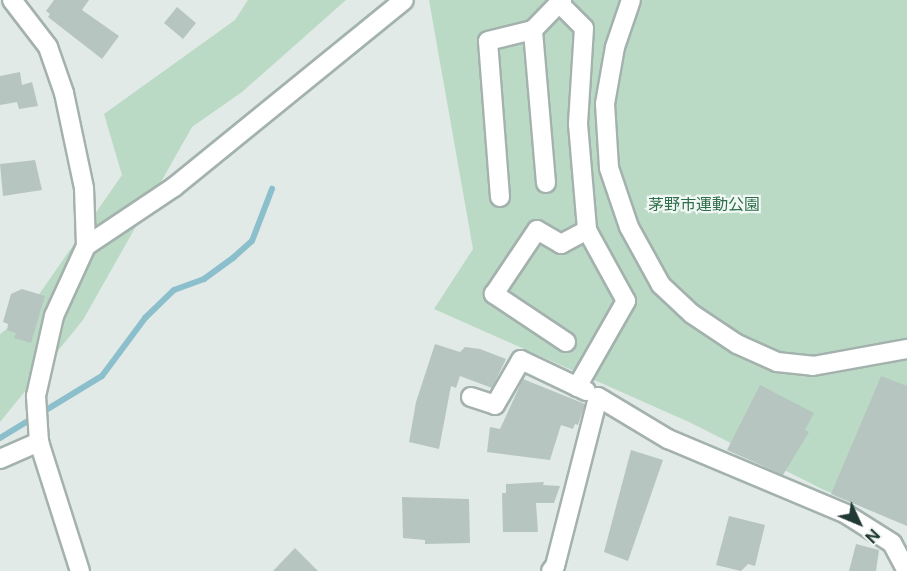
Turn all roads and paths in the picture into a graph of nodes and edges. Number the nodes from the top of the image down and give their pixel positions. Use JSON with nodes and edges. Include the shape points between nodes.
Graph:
{"nodes":[{"id":1,"x":12,"y":0,"type":"edge"},
{"id":2,"x":404,"y":0,"type":"edge"},
{"id":3,"x":631,"y":0,"type":"edge"},
{"id":4,"x":561,"y":2,"type":"edge"},
{"id":5,"x":533,"y":30,"type":"junction"},
{"id":6,"x":546,"y":183,"type":"dead end"},
{"id":7,"x":500,"y":197,"type":"dead end"},
{"id":8,"x":587,"y":230,"type":"junction"},
{"id":9,"x":86,"y":246,"type":"junction"},
{"id":10,"x":567,"y":342,"type":"dead end"},
{"id":11,"x":907,"y":349,"type":"edge"},
{"id":12,"x":577,"y":387,"type":"junction"},
{"id":13,"x":471,"y":397,"type":"dead end"},
{"id":14,"x":598,"y":397,"type":"junction"},
{"id":15,"x":39,"y":442,"type":"junction"},
{"id":16,"x":0,"y":459,"type":"edge"},
{"id":17,"x":80,"y":571,"type":"edge"},
{"id":18,"x":551,"y":571,"type":"edge"},
{"id":19,"x":907,"y":571,"type":"edge"}],
"edges":[{"from":1,"to":9,"type":"street","via":[[48,47],[64,93],[84,188]]},
{"from":2,"to":9,"type":"street","via":[[174,187]]},
{"from":3,"to":11,"type":"street","via":[[615,47],[605,104],[609,168],[629,226],[661,285],[692,314],[736,344],[777,362],[813,366]]},
{"from":4,"to":5,"type":"street"},
{"from":4,"to":8,"type":"street","via":[[584,28],[578,124]]},
{"from":5,"to":6,"type":"street"},
{"from":5,"to":7,"type":"street","via":[[488,40]]},
{"from":8,"to":10,"type":"street","via":[[561,244],[537,230],[494,294]]},
{"from":8,"to":12,"type":"street","via":[[626,301]]},
{"from":9,"to":15,"type":"street","via":[[54,316],[36,396]]},
{"from":12,"to":13,"type":"street","via":[[521,360],[495,405]]},
{"from":12,"to":14,"type":"street"},
{"from":14,"to":18,"type":"street"},
{"from":14,"to":19,"type":"street","via":[[668,439],[846,514],[892,543]]},
{"from":15,"to":16,"type":"street"},
{"from":15,"to":17,"type":"street"}]}
